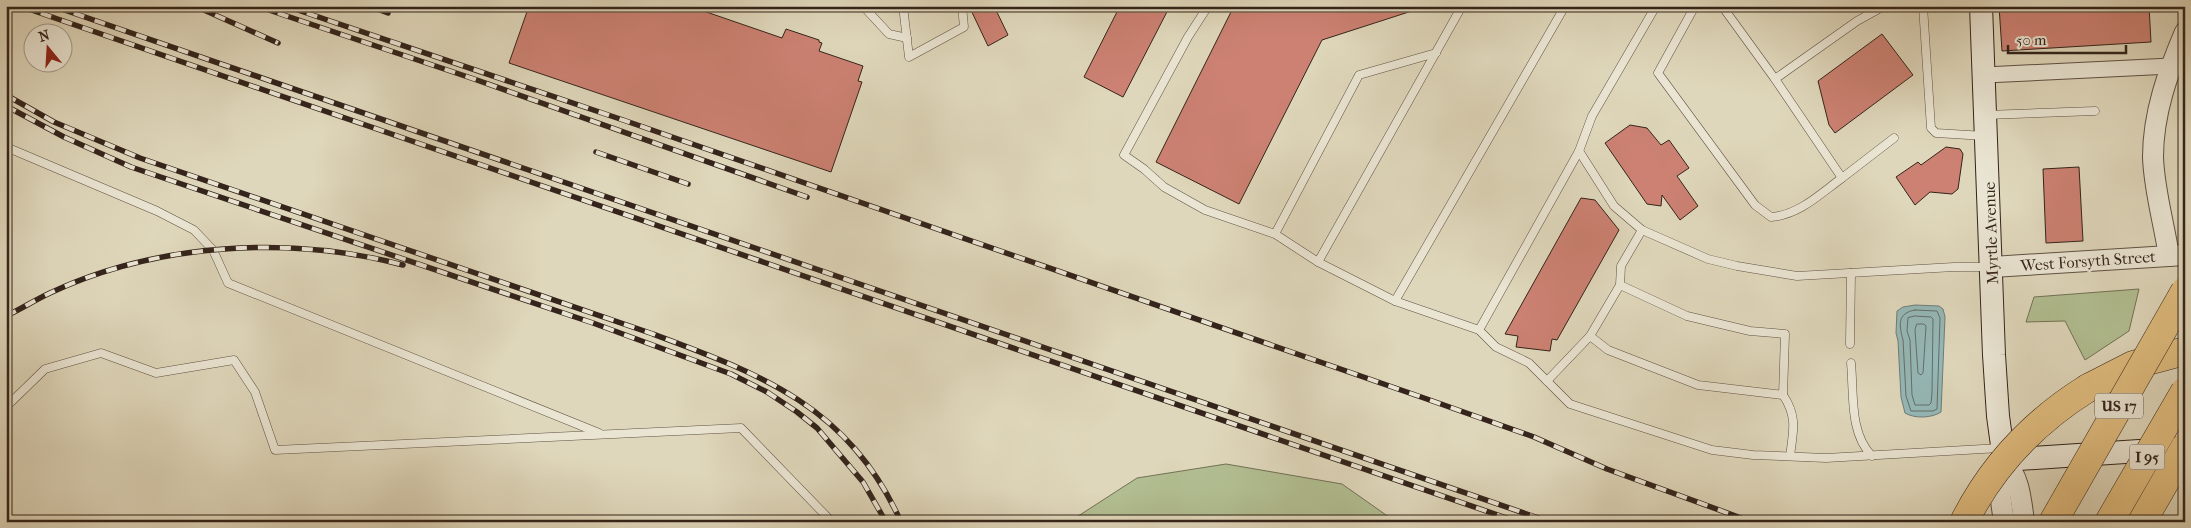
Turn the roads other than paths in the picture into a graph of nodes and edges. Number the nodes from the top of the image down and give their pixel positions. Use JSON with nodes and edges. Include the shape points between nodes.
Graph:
{"nodes":[{"id":1,"x":863,"y":6,"type":"edge"},
{"id":2,"x":903,"y":6,"type":"edge"},
{"id":3,"x":962,"y":6,"type":"edge"},
{"id":4,"x":1208,"y":6,"type":"edge"},
{"id":5,"x":1462,"y":6,"type":"edge"},
{"id":6,"x":1565,"y":6,"type":"edge"},
{"id":7,"x":1656,"y":6,"type":"edge"},
{"id":8,"x":1695,"y":6,"type":"edge"},
{"id":9,"x":1722,"y":6,"type":"edge"},
{"id":10,"x":1884,"y":6,"type":"edge"},
{"id":11,"x":1923,"y":6,"type":"edge"},
{"id":12,"x":1981,"y":6,"type":"edge"},
{"id":13,"x":2185,"y":32,"type":"edge"},
{"id":14,"x":907,"y":38,"type":"junction"},
{"id":15,"x":1436,"y":53,"type":"junction"},
{"id":16,"x":2171,"y":66,"type":"junction"},
{"id":17,"x":1985,"y":75,"type":"junction"},
{"id":18,"x":1774,"y":79,"type":"junction"},
{"id":19,"x":2095,"y":112,"type":"dead end"},
{"id":20,"x":1987,"y":126,"type":"junction"},
{"id":21,"x":1894,"y":138,"type":"dead end"},
{"id":22,"x":6,"y":147,"type":"edge"},
{"id":23,"x":1580,"y":151,"type":"junction"},
{"id":24,"x":1842,"y":178,"type":"junction"},
{"id":25,"x":1642,"y":230,"type":"junction"},
{"id":26,"x":1276,"y":234,"type":"junction"},
{"id":27,"x":2177,"y":255,"type":"edge"},
{"id":28,"x":1318,"y":262,"type":"junction"},
{"id":29,"x":1992,"y":267,"type":"junction"},
{"id":30,"x":1851,"y":272,"type":"junction"},
{"id":31,"x":1620,"y":285,"type":"junction"},
{"id":32,"x":2185,"y":291,"type":"edge"},
{"id":33,"x":1395,"y":301,"type":"junction"},
{"id":34,"x":1479,"y":330,"type":"junction"},
{"id":35,"x":1590,"y":336,"type":"junction"},
{"id":36,"x":1850,"y":344,"type":"dead end"},
{"id":37,"x":2185,"y":351,"type":"edge"},
{"id":38,"x":1851,"y":363,"type":"dead end"},
{"id":39,"x":1547,"y":381,"type":"junction"},
{"id":40,"x":2185,"y":391,"type":"edge"},
{"id":41,"x":1782,"y":395,"type":"junction"},
{"id":42,"x":6,"y":407,"type":"edge"},
{"id":43,"x":603,"y":435,"type":"junction"},
{"id":44,"x":2185,"y":448,"type":"edge"},
{"id":45,"x":2003,"y":454,"type":"junction"},
{"id":46,"x":1790,"y":456,"type":"junction"},
{"id":47,"x":1872,"y":456,"type":"junction"},
{"id":48,"x":832,"y":522,"type":"edge"},
{"id":49,"x":1964,"y":522,"type":"edge"},
{"id":50,"x":2004,"y":522,"type":"edge"},
{"id":51,"x":2024,"y":522,"type":"edge"},
{"id":52,"x":2053,"y":522,"type":"edge"},
{"id":53,"x":2109,"y":522,"type":"edge"},
{"id":54,"x":2142,"y":522,"type":"edge"}],
"edges":[{"from":1,"to":14,"type":"lane","via":[[890,34]]},
{"from":2,"to":14,"type":"lane"},
{"from":3,"to":14,"type":"lane","via":[[964,26],[909,57]]},
{"from":4,"to":26,"type":"lane","via":[[1124,155],[1164,187],[1205,210]]},
{"from":5,"to":15,"type":"lane"},
{"from":6,"to":33,"type":"lane"},
{"from":7,"to":23,"type":"lane","via":[[1592,116]]},
{"from":8,"to":24,"type":"lane","via":[[1658,73],[1755,205],[1771,217],[1781,216],[1797,210]]},
{"from":9,"to":18,"type":"lane"},
{"from":10,"to":18,"type":"lane"},
{"from":11,"to":20,"type":"lane","via":[[1931,128],[1936,133]]},
{"from":12,"to":17,"type":"main road","name":"Myrtle Avenue"},
{"from":13,"to":16,"type":"street"},
{"from":15,"to":26,"type":"lane","via":[[1359,76]]},
{"from":15,"to":28,"type":"lane"},
{"from":16,"to":17,"type":"street"},
{"from":16,"to":27,"type":"street","via":[[2162,90],[2153,157],[2156,188]]},
{"from":17,"to":20,"type":"main road","name":"Myrtle Avenue"},
{"from":18,"to":24,"type":"lane"},
{"from":19,"to":20,"type":"lane"},
{"from":20,"to":29,"type":"main road","name":"Myrtle Avenue"},
{"from":21,"to":24,"type":"lane"},
{"from":22,"to":43,"type":"lane","via":[[194,230],[213,250],[228,283]]},
{"from":23,"to":25,"type":"lane","via":[[1614,206]]},
{"from":23,"to":34,"type":"lane"},
{"from":25,"to":30,"type":"lane","via":[[1708,258],[1737,266],[1797,276]]},
{"from":25,"to":31,"type":"lane","via":[[1621,266]]},
{"from":26,"to":28,"type":"lane"},
{"from":27,"to":29,"type":"street","name":"West Forsyth Street"},
{"from":28,"to":33,"type":"lane"},
{"from":29,"to":30,"type":"lane"},
{"from":29,"to":45,"type":"main road","name":"Myrtle Avenue","via":[[1994,355]]},
{"from":30,"to":36,"type":"lane"},
{"from":31,"to":35,"type":"lane"},
{"from":31,"to":41,"type":"lane","via":[[1687,316],[1750,331],[1785,334]]},
{"from":32,"to":52,"type":"highway","number":"US 17","bridge":true},
{"from":33,"to":34,"type":"lane"},
{"from":34,"to":39,"type":"lane","via":[[1496,347],[1529,363]]},
{"from":35,"to":39,"type":"lane"},
{"from":35,"to":41,"type":"lane","via":[[1608,350],[1698,385]]},
{"from":37,"to":49,"type":"highway","bridge":true,"via":[[2134,365],[2088,388],[2053,412],[1990,478]]},
{"from":38,"to":47,"type":"lane","via":[[1857,431],[1863,447]]},
{"from":39,"to":46,"type":"lane","via":[[1570,404],[1712,450]]},
{"from":40,"to":53,"type":"highway","number":"I 95","bridge":true},
{"from":41,"to":46,"type":"lane","via":[[1794,418]]},
{"from":42,"to":43,"type":"lane","via":[[46,369],[101,353],[156,373],[234,360],[255,392],[275,450]]},
{"from":43,"to":48,"type":"lane","via":[[741,428]]},
{"from":44,"to":45,"type":"main road"},
{"from":44,"to":54,"type":"highway","number":"I 95","bridge":true},
{"from":45,"to":47,"type":"lane"},
{"from":45,"to":50,"type":"street","name":"Myrtle Avenue","via":[[1999,487]]},
{"from":45,"to":51,"type":"street","name":"Myrtle Avenue","via":[[2017,480]]},
{"from":46,"to":47,"type":"lane"}]}
